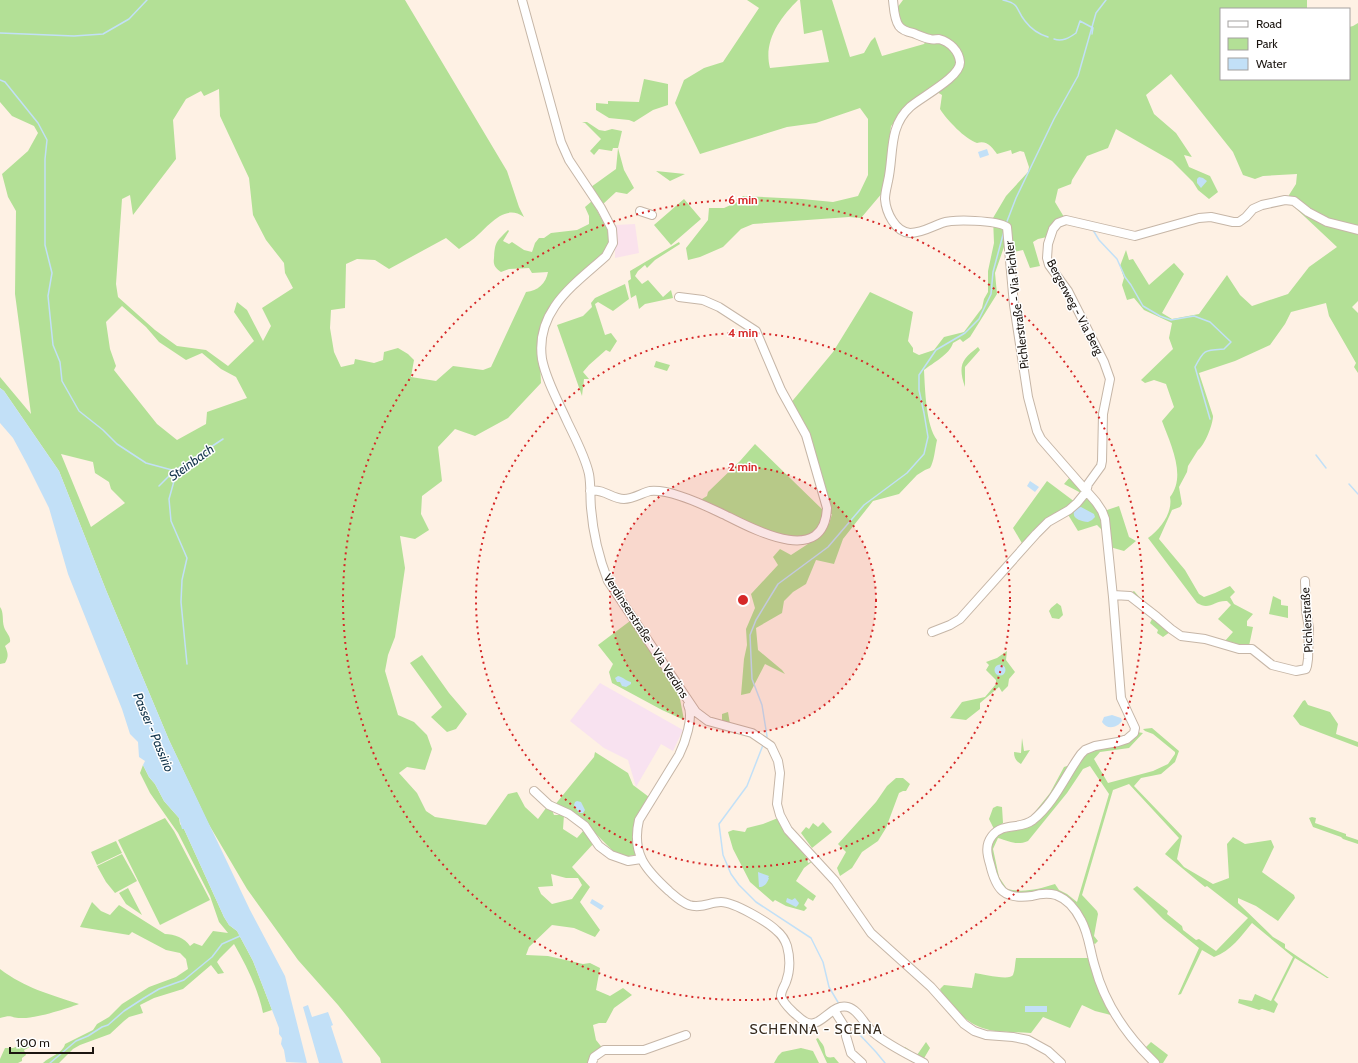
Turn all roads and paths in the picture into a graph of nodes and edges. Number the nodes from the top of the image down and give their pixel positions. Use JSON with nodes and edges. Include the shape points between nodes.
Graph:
{"nodes":[{"id":1,"x":522,"y":0,"type":"edge"},
{"id":2,"x":893,"y":0,"type":"edge"},
{"id":3,"x":640,"y":210,"type":"dead end"},
{"id":4,"x":652,"y":215,"type":"dead end"},
{"id":5,"x":1358,"y":230,"type":"edge"},
{"id":6,"x":679,"y":297,"type":"dead end"},
{"id":7,"x":590,"y":486,"type":"junction"},
{"id":8,"x":1086,"y":492,"type":"junction"},
{"id":9,"x":1305,"y":581,"type":"dead end"},
{"id":10,"x":1113,"y":595,"type":"junction"},
{"id":11,"x":932,"y":632,"type":"dead end"},
{"id":12,"x":684,"y":695,"type":"junction"},
{"id":13,"x":699,"y":716,"type":"junction"},
{"id":14,"x":688,"y":724,"type":"junction"},
{"id":15,"x":534,"y":791,"type":"dead end"},
{"id":16,"x":641,"y":859,"type":"junction"},
{"id":17,"x":836,"y":1009,"type":"junction"},
{"id":18,"x":686,"y":1035,"type":"dead end"},
{"id":19,"x":592,"y":1063,"type":"edge"},
{"id":20,"x":862,"y":1063,"type":"edge"},
{"id":21,"x":924,"y":1063,"type":"edge"},
{"id":22,"x":1061,"y":1063,"type":"edge"},
{"id":23,"x":1155,"y":1063,"type":"edge"}],
"edges":[{"from":1,"to":7,"type":"street","name":"Verdinserstraße - Via Verdins","via":[[561,142],[569,160],[607,219],[613,234],[612,247],[606,256],[553,307],[545,326],[542,348],[542,360],[583,455]]},
{"from":2,"to":8,"type":"street","name":"Pichlerstraße - Via Pichler","via":[[900,27],[931,40],[938,39],[953,47],[958,53],[960,66],[946,81],[909,108],[898,125],[893,137],[890,176],[885,198],[889,214],[896,226],[908,233],[955,220],[1007,227],[1014,305],[1028,397],[1037,431],[1044,444]]},
{"from":3,"to":4,"type":"street"},
{"from":5,"to":8,"type":"street","name":"Bergerweg - Via Berg","via":[[1327,222],[1294,201],[1285,200],[1253,209],[1239,222],[1211,217],[1199,218],[1135,236],[1066,220],[1058,224],[1053,229],[1048,244],[1049,265],[1068,291],[1104,362],[1110,380],[1103,414],[1101,466],[1088,484]]},
{"from":6,"to":7,"type":"street","via":[[703,300],[719,307],[756,331],[781,390],[806,435],[827,508],[825,523],[818,533],[809,539],[783,539],[763,534],[694,501],[671,493],[651,491],[624,499]]},
{"from":7,"to":12,"type":"street","name":"Verdinserstraße - Via Verdins","via":[[598,549],[608,581]]},
{"from":8,"to":10,"type":"street","name":"Pichlerstraße - Via Pichler","via":[[1102,511],[1105,519]]},
{"from":8,"to":11,"type":"street","via":[[1069,510],[1048,522],[1036,534],[960,619]]},
{"from":9,"to":10,"type":"street","name":"Pichlerstraße","via":[[1309,639],[1307,666],[1304,670],[1292,671],[1272,666],[1252,649],[1238,649],[1205,639],[1181,636],[1134,598]]},
{"from":10,"to":23,"type":"street","name":"Pichlerstraße - Via Pichler","via":[[1121,698],[1135,726],[1134,733],[1127,739],[1085,750],[1054,798],[1041,812],[1025,824],[999,829],[991,837],[987,848],[993,876],[1007,895],[1055,895],[1063,898],[1076,912],[1082,922],[1094,966],[1108,1003],[1125,1030]]},
{"from":12,"to":13,"type":"street","name":"Verdinserstraße - Via Verdins"},
{"from":12,"to":14,"type":"street","via":[[691,713]]},
{"from":13,"to":14,"type":"street"},
{"from":13,"to":22,"type":"street","via":[[708,721],[746,731],[768,744],[774,752],[780,773],[777,804],[788,830],[835,881],[871,933],[931,987],[964,1024],[986,1035],[1028,1040],[1048,1051]]},
{"from":14,"to":16,"type":"street","via":[[684,745],[679,755],[639,820],[637,830]]},
{"from":15,"to":16,"type":"street","via":[[549,806],[570,814],[585,826],[599,846],[611,855],[628,861]]},
{"from":16,"to":17,"type":"street","via":[[645,867],[684,903],[697,906],[716,902],[728,903],[777,930],[786,945],[789,958],[781,996],[785,1004],[804,1021],[817,1022]]},
{"from":17,"to":20,"type":"street","via":[[845,1028],[851,1053]]},
{"from":17,"to":21,"type":"street","via":[[852,1009],[878,1036]]},
{"from":18,"to":19,"type":"street","via":[[644,1050],[604,1050],[594,1057]]}]}
